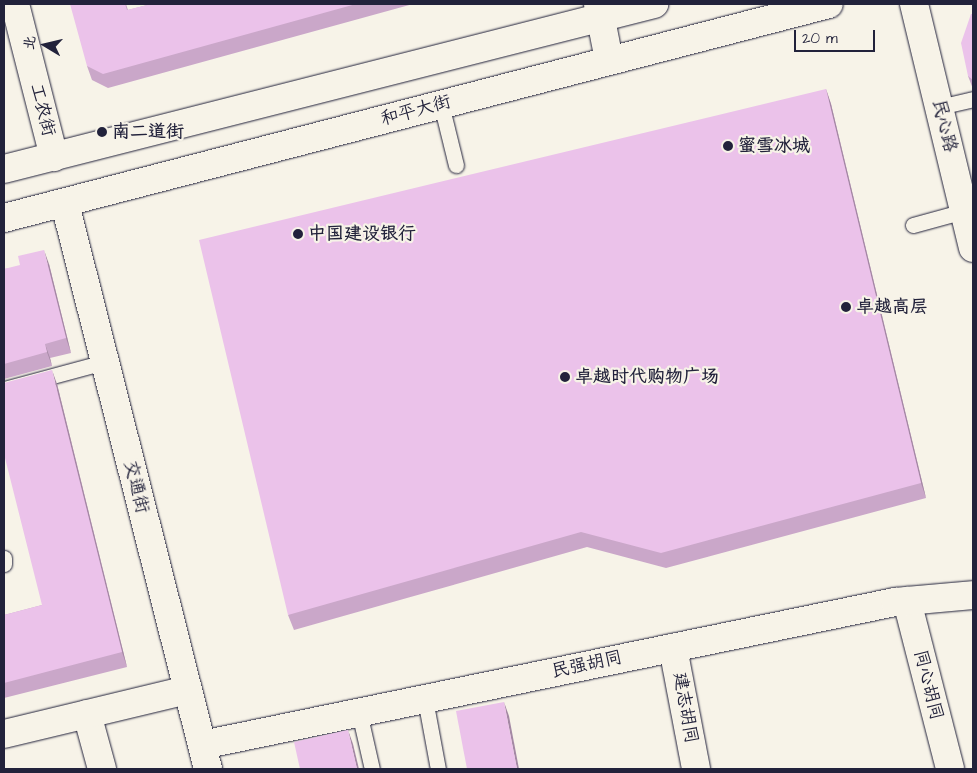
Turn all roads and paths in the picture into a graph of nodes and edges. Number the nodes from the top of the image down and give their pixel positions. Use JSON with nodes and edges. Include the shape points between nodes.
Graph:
{"nodes":[{"id":1,"x":16,"y":4,"type":"edge"},
{"id":2,"x":654,"y":4,"type":"edge"},
{"id":3,"x":829,"y":4,"type":"edge"},
{"id":4,"x":914,"y":4,"type":"edge"},
{"id":5,"x":599,"y":11,"type":"edge"},
{"id":6,"x":609,"y":60,"type":"junction"},
{"id":7,"x":973,"y":99,"type":"edge"},
{"id":8,"x":441,"y":104,"type":"junction"},
{"id":9,"x":939,"y":107,"type":"junction"},
{"id":10,"x":54,"y":157,"type":"junction"},
{"id":11,"x":456,"y":165,"type":"dead end"},
{"id":12,"x":4,"y":169,"type":"edge"},
{"id":13,"x":65,"y":204,"type":"junction"},
{"id":14,"x":964,"y":211,"type":"junction"},
{"id":15,"x":4,"y":218,"type":"edge"},
{"id":16,"x":913,"y":224,"type":"dead end"},
{"id":17,"x":973,"y":248,"type":"edge"},
{"id":18,"x":104,"y":362,"type":"junction"},
{"id":19,"x":4,"y":389,"type":"edge"},
{"id":20,"x":4,"y":558,"type":"edge"},
{"id":21,"x":4,"y":564,"type":"edge"},
{"id":22,"x":973,"y":595,"type":"edge"},
{"id":23,"x":907,"y":601,"type":"junction"},
{"id":24,"x":674,"y":648,"type":"junction"},
{"id":25,"x":187,"y":690,"type":"junction"},
{"id":26,"x":425,"y":699,"type":"junction"},
{"id":27,"x":359,"y":712,"type":"junction"},
{"id":28,"x":87,"y":714,"type":"junction"},
{"id":29,"x":4,"y":734,"type":"edge"},
{"id":30,"x":205,"y":757,"type":"edge"},
{"id":31,"x":102,"y":769,"type":"edge"},
{"id":32,"x":372,"y":769,"type":"edge"},
{"id":33,"x":438,"y":769,"type":"edge"},
{"id":34,"x":696,"y":769,"type":"edge"},
{"id":35,"x":950,"y":769,"type":"edge"}],
"edges":[{"from":1,"to":10,"type":"main road","name":"工农街"},
{"from":2,"to":5,"type":"main road"},
{"from":3,"to":6,"type":"main road","name":"和平大街"},
{"from":4,"to":9,"type":"main road","name":"民心路"},
{"from":5,"to":6,"type":"main road"},
{"from":5,"to":10,"type":"main road"},
{"from":6,"to":8,"type":"main road","name":"和平大街"},
{"from":7,"to":9,"type":"lane"},
{"from":8,"to":11,"type":"lane"},
{"from":8,"to":13,"type":"main road","name":"和平大街"},
{"from":9,"to":14,"type":"main road","name":"民心路"},
{"from":10,"to":12,"type":"main road"},
{"from":13,"to":15,"type":"main road","name":"和平大街"},
{"from":13,"to":18,"type":"main road","name":"交通街"},
{"from":14,"to":16,"type":"lane"},
{"from":14,"to":17,"type":"main road","name":"民心路"},
{"from":18,"to":19,"type":"lane"},
{"from":18,"to":25,"type":"main road","name":"交通街"},
{"from":20,"to":21,"type":"lane"},
{"from":22,"to":23,"type":"main road","name":"民强胡同"},
{"from":23,"to":24,"type":"main road","name":"民强胡同"},
{"from":23,"to":35,"type":"main road","name":"同心胡同"},
{"from":24,"to":26,"type":"main road","name":"民强胡同"},
{"from":24,"to":34,"type":"main road","name":"建志胡同"},
{"from":25,"to":28,"type":"main road"},
{"from":25,"to":30,"type":"main road","name":"交通街"},
{"from":26,"to":27,"type":"main road","name":"民强胡同"},
{"from":26,"to":33,"type":"lane"},
{"from":27,"to":30,"type":"main road","name":"民强胡同"},
{"from":27,"to":32,"type":"lane"},
{"from":28,"to":29,"type":"main road"},
{"from":28,"to":31,"type":"main road"}]}
